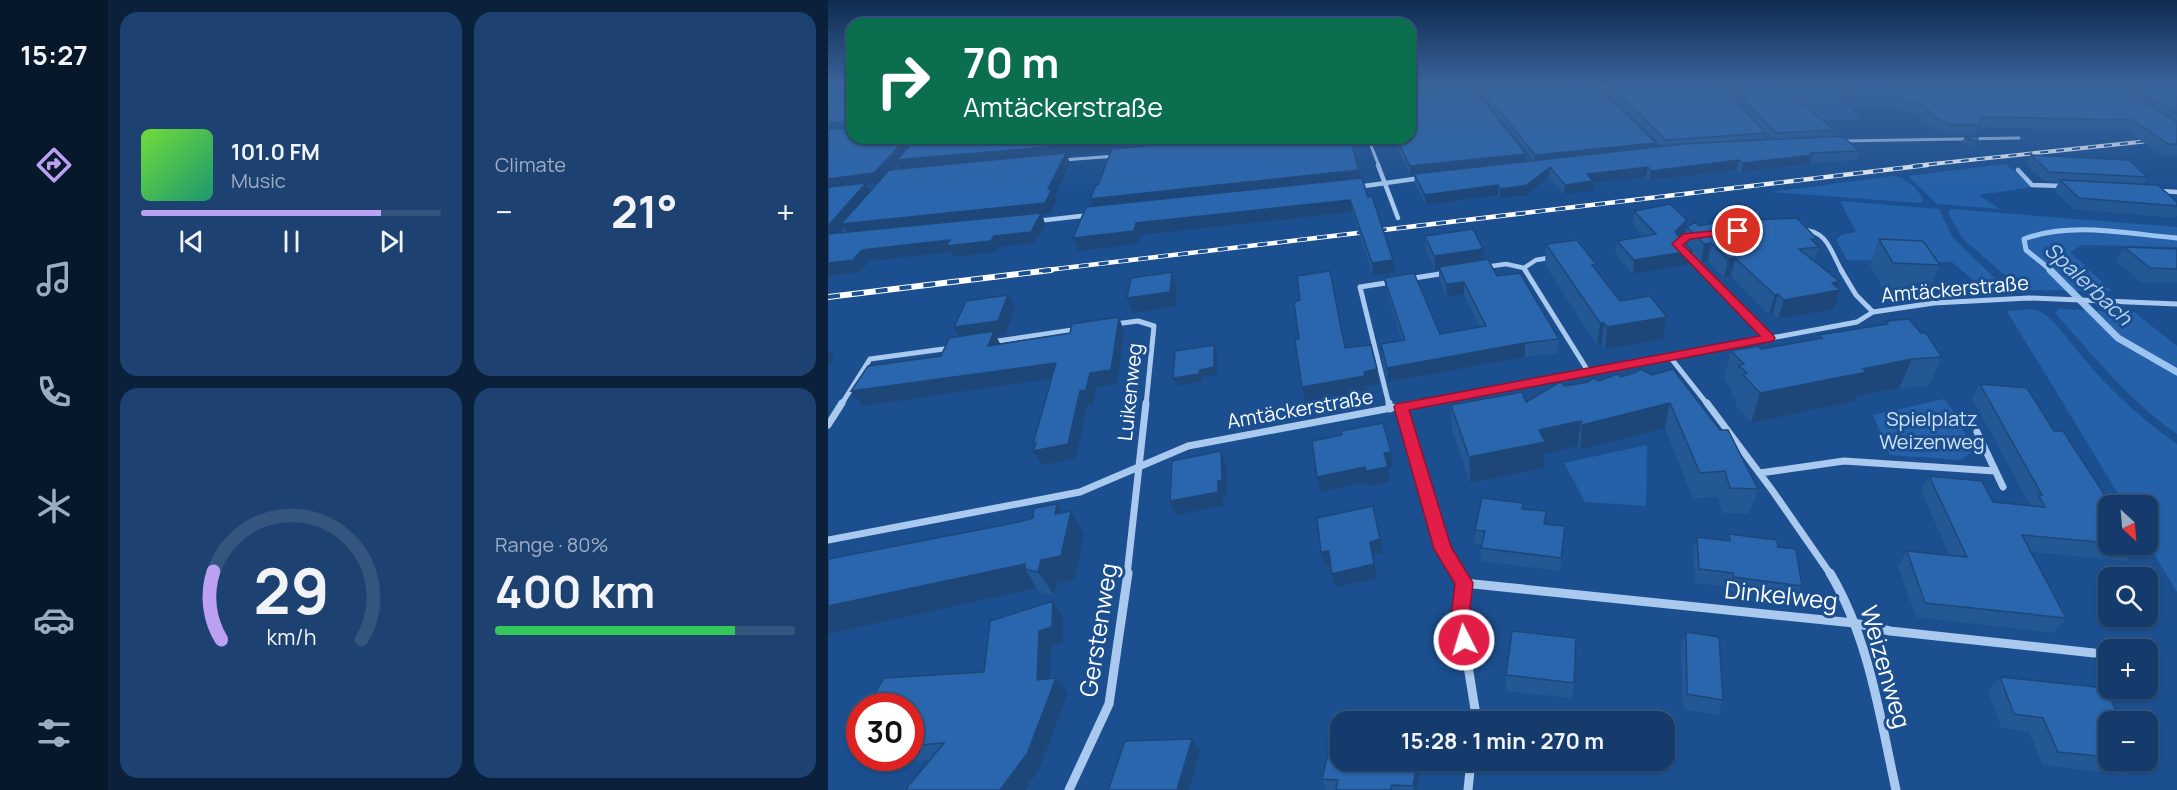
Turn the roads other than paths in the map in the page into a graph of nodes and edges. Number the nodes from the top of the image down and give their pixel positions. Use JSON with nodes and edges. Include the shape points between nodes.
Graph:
{"nodes":[{"id":1,"x":2019,"y":138,"type":"dead end"},
{"id":2,"x":1829,"y":142,"type":"edge"},
{"id":3,"x":1370,"y":144,"type":"edge"},
{"id":4,"x":1120,"y":155,"type":"edge"},
{"id":5,"x":1061,"y":160,"type":"edge"},
{"id":6,"x":2018,"y":171,"type":"dead end"},
{"id":7,"x":1425,"y":178,"type":"edge"},
{"id":8,"x":1385,"y":183,"type":"junction"},
{"id":9,"x":1351,"y":187,"type":"edge"},
{"id":10,"x":2068,"y":187,"type":"edge"},
{"id":11,"x":2150,"y":190,"type":"edge"},
{"id":12,"x":2177,"y":192,"type":"edge"},
{"id":13,"x":1092,"y":215,"type":"edge"},
{"id":14,"x":1398,"y":218,"type":"dead end"},
{"id":15,"x":1029,"y":222,"type":"edge"},
{"id":16,"x":1800,"y":230,"type":"edge"},
{"id":17,"x":1680,"y":249,"type":"edge"},
{"id":18,"x":1548,"y":258,"type":"edge"},
{"id":19,"x":1483,"y":267,"type":"edge"},
{"id":20,"x":1524,"y":267,"type":"junction"},
{"id":21,"x":1448,"y":273,"type":"edge"},
{"id":22,"x":2177,"y":304,"type":"edge"},
{"id":23,"x":1873,"y":312,"type":"junction"},
{"id":24,"x":1106,"y":326,"type":"edge"},
{"id":25,"x":1084,"y":329,"type":"edge"},
{"id":26,"x":1768,"y":338,"type":"junction"},
{"id":27,"x":988,"y":343,"type":"edge"},
{"id":28,"x":958,"y":347,"type":"edge"},
{"id":29,"x":1670,"y":357,"type":"junction"},
{"id":30,"x":1588,"y":371,"type":"junction"},
{"id":31,"x":1401,"y":407,"type":"junction"},
{"id":32,"x":1390,"y":409,"type":"junction"},
{"id":33,"x":828,"y":425,"type":"edge"},
{"id":34,"x":1977,"y":432,"type":"dead end"},
{"id":35,"x":1139,"y":469,"type":"junction"},
{"id":36,"x":1995,"y":471,"type":"junction"},
{"id":37,"x":1760,"y":472,"type":"junction"},
{"id":38,"x":2004,"y":487,"type":"dead end"},
{"id":39,"x":828,"y":540,"type":"edge"},
{"id":40,"x":1464,"y":583,"type":"junction"},
{"id":41,"x":1854,"y":624,"type":"junction"},
{"id":42,"x":2094,"y":653,"type":"dead end"},
{"id":43,"x":1474,"y":711,"type":"edge"},
{"id":44,"x":1470,"y":771,"type":"edge"},
{"id":45,"x":1069,"y":790,"type":"edge"},
{"id":46,"x":1468,"y":790,"type":"edge"},
{"id":47,"x":1896,"y":790,"type":"edge"}],
"edges":[{"from":1,"to":2,"type":"street"},
{"from":3,"to":8,"type":"street"},
{"from":4,"to":5,"type":"street"},
{"from":6,"to":10,"type":"street","via":[[2032,185]]},
{"from":7,"to":8,"type":"street"},
{"from":8,"to":9,"type":"street"},
{"from":8,"to":14,"type":"street"},
{"from":11,"to":12,"type":"street"},
{"from":13,"to":15,"type":"street"},
{"from":16,"to":23,"type":"street","via":[[1810,230],[1826,239],[1856,295]]},
{"from":17,"to":26,"type":"street"},
{"from":18,"to":20,"type":"street"},
{"from":19,"to":20,"type":"street"},
{"from":20,"to":30,"type":"street"},
{"from":21,"to":32,"type":"street","via":[[1360,287]]},
{"from":22,"to":23,"type":"street","name":"Amtäckerstraße","via":[[2029,298],[1934,303]]},
{"from":23,"to":26,"type":"street","name":"Amtäckerstraße","via":[[1857,322]]},
{"from":24,"to":35,"type":"street","name":"Luikenweg","via":[[1138,321],[1154,326]]},
{"from":25,"to":27,"type":"street"},
{"from":26,"to":29,"type":"street","name":"Amtäckerstraße"},
{"from":28,"to":33,"type":"street","via":[[870,359]]},
{"from":29,"to":30,"type":"street","name":"Amtäckerstraße"},
{"from":29,"to":37,"type":"street","name":"Weizenweg"},
{"from":30,"to":31,"type":"street","name":"Amtäckerstraße"},
{"from":31,"to":32,"type":"street","name":"Amtäckerstraße"},
{"from":31,"to":40,"type":"street","via":[[1443,549]]},
{"from":32,"to":35,"type":"street","name":"Amtäckerstraße","via":[[1188,446]]},
{"from":34,"to":36,"type":"street"},
{"from":35,"to":39,"type":"street","name":"Amtäckerstraße","via":[[1080,492]]},
{"from":35,"to":45,"type":"street","name":"Gerstenweg","via":[[1109,704]]},
{"from":36,"to":37,"type":"street","via":[[1844,460]]},
{"from":36,"to":38,"type":"street"},
{"from":37,"to":41,"type":"street","name":"Weizenweg","via":[[1814,548]]},
{"from":40,"to":41,"type":"street","name":"Dinkelweg"},
{"from":40,"to":43,"type":"street","via":[[1460,617]]},
{"from":41,"to":42,"type":"street","name":"Dinkelweg"},
{"from":41,"to":47,"type":"street","name":"Weizenweg","via":[[1873,686]]},
{"from":44,"to":46,"type":"street"}]}
